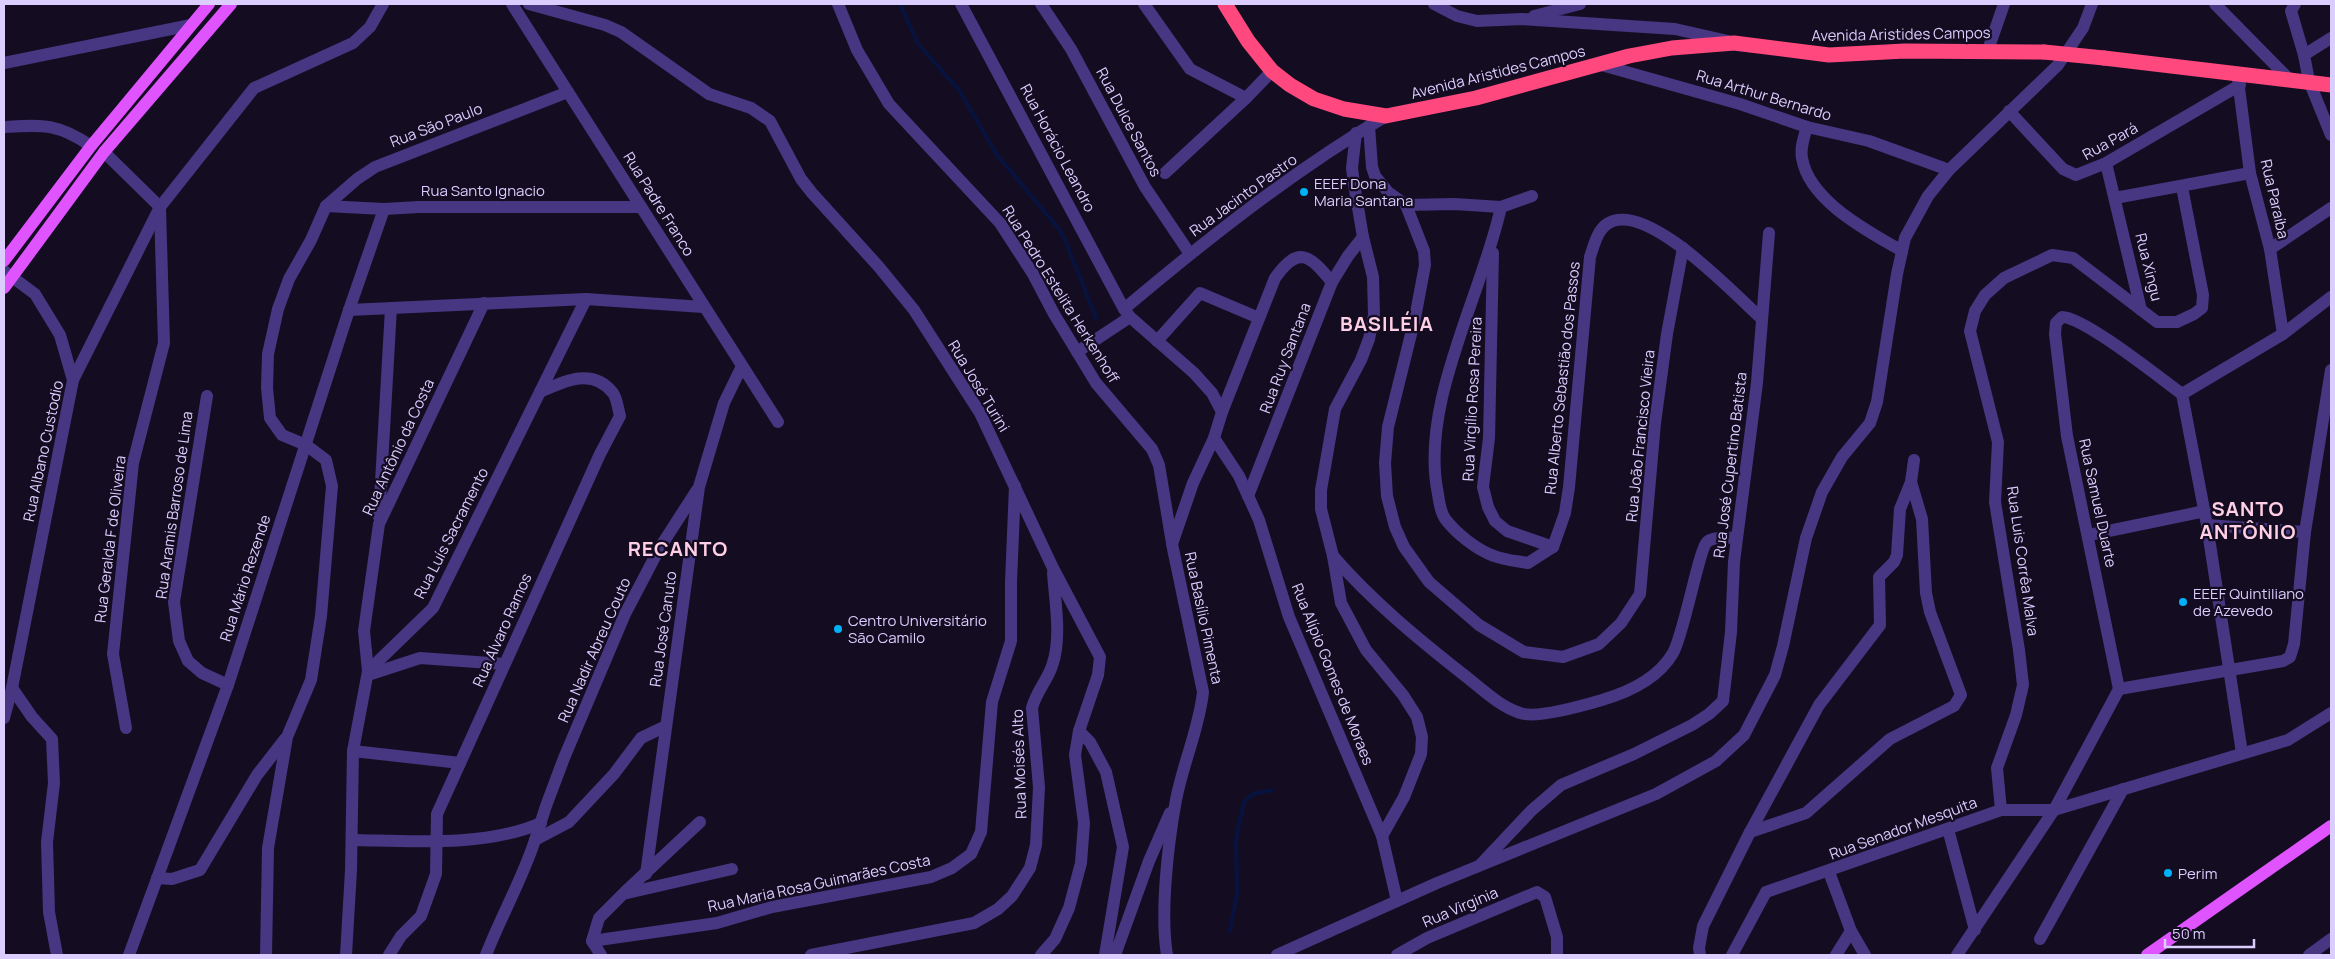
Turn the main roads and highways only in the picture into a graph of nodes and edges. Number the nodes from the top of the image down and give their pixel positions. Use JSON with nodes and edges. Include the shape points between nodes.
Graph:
{"nodes":[{"id":1,"x":209,"y":4,"type":"edge"},
{"id":2,"x":232,"y":4,"type":"edge"},
{"id":3,"x":1225,"y":4,"type":"edge"},
{"id":4,"x":2331,"y":85,"type":"edge"},
{"id":5,"x":4,"y":261,"type":"edge"},
{"id":6,"x":8,"y":274,"type":"edge"},
{"id":7,"x":4,"y":288,"type":"edge"},
{"id":8,"x":2331,"y":826,"type":"edge"},
{"id":9,"x":2148,"y":955,"type":"edge"}],
"edges":[{"from":1,"to":5,"type":"main road","via":[[91,146]]},
{"from":2,"to":6,"type":"main road","via":[[104,152]]},
{"from":3,"to":4,"type":"highway","name":"Avenida Aristides Campos","bridge":true,"via":[[1272,71],[1314,99],[1344,109],[1386,116],[1476,98],[1598,64],[1672,48],[1734,43],[1829,54],[1988,50],[2044,52],[2238,79],[2309,81]]},
{"from":6,"to":7,"type":"main road"},
{"from":8,"to":9,"type":"main road"}]}
